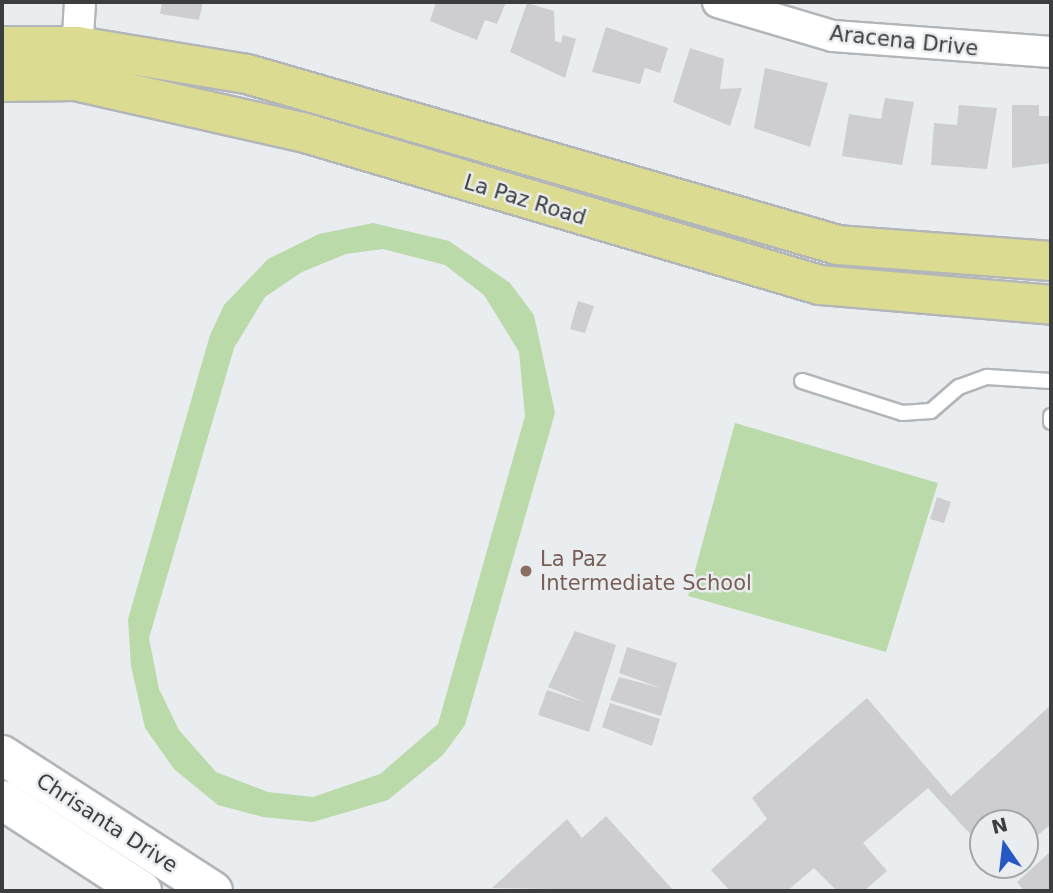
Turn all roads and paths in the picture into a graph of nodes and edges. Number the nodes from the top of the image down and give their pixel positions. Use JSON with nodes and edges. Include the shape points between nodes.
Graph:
{"nodes":[{"id":1,"x":80,"y":2,"type":"edge"},
{"id":2,"x":718,"y":2,"type":"edge"},
{"id":3,"x":2,"y":46,"type":"edge"},
{"id":4,"x":1051,"y":52,"type":"edge"},
{"id":5,"x":76,"y":63,"type":"junction"},
{"id":6,"x":2,"y":82,"type":"edge"},
{"id":7,"x":1051,"y":261,"type":"edge"},
{"id":8,"x":1051,"y":305,"type":"edge"},
{"id":9,"x":802,"y":381,"type":"dead end"},
{"id":10,"x":1051,"y":381,"type":"edge"},
{"id":11,"x":1051,"y":416,"type":"edge"},
{"id":12,"x":1051,"y":422,"type":"edge"},
{"id":13,"x":2,"y":755,"type":"edge"},
{"id":14,"x":2,"y":800,"type":"edge"},
{"id":15,"x":142,"y":891,"type":"edge"},
{"id":16,"x":213,"y":891,"type":"edge"}],
"edges":[{"from":1,"to":5,"type":"street"},
{"from":2,"to":4,"type":"street","name":"Aracena Drive","via":[[833,36]]},
{"from":3,"to":5,"type":"main road","name":"La Paz Road"},
{"from":5,"to":6,"type":"main road","name":"La Paz Road"},
{"from":5,"to":7,"type":"main road","name":"La Paz Road","via":[[247,74],[354,102],[687,206],[838,245]]},
{"from":5,"to":8,"type":"main road","name":"La Paz Road","via":[[820,285]]},
{"from":9,"to":10,"type":"lane","via":[[902,413],[931,411],[959,387],[987,377]]},
{"from":11,"to":12,"type":"lane"},
{"from":13,"to":16,"type":"street","name":"Chrisanta Drive"},
{"from":14,"to":15,"type":"street","name":"Chrisanta Drive"}]}
